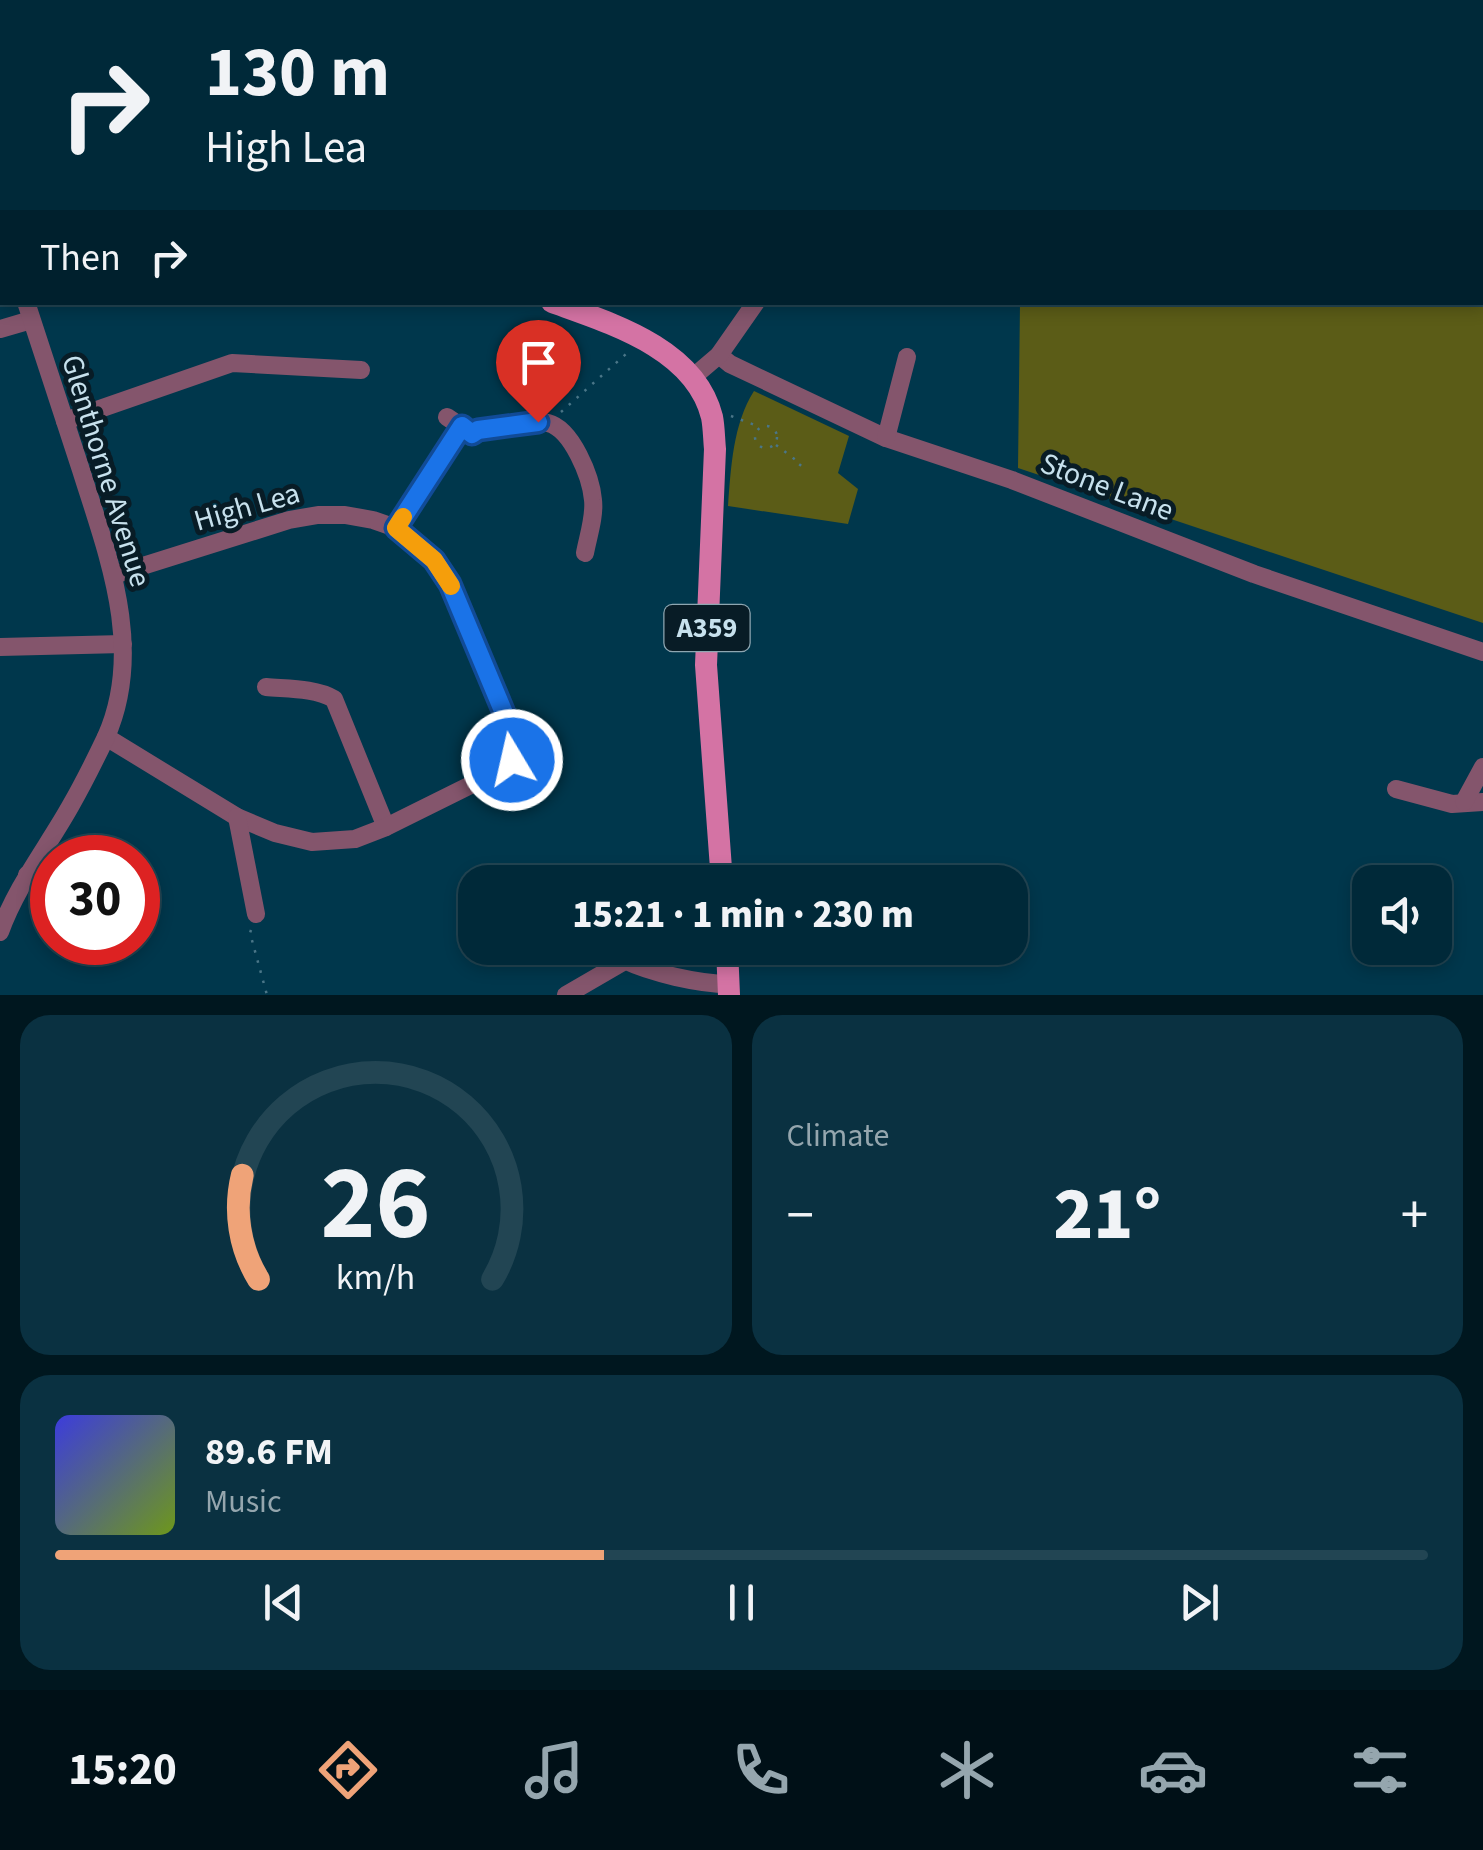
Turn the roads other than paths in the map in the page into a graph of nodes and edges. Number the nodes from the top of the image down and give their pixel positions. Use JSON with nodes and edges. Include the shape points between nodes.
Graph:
{"nodes":[{"id":1,"x":560,"y":305,"type":"edge"},
{"id":2,"x":754,"y":305,"type":"edge"},
{"id":3,"x":28,"y":311,"type":"edge"},
{"id":4,"x":0,"y":329,"type":"edge"},
{"id":5,"x":719,"y":355,"type":"junction"},
{"id":6,"x":908,"y":356,"type":"dead end"},
{"id":7,"x":361,"y":370,"type":"dead end"},
{"id":8,"x":692,"y":378,"type":"junction"},
{"id":9,"x":65,"y":420,"type":"junction"},
{"id":10,"x":886,"y":438,"type":"junction"},
{"id":11,"x":396,"y":528,"type":"junction"},
{"id":12,"x":585,"y":553,"type":"dead end"},
{"id":13,"x":114,"y":576,"type":"junction"},
{"id":14,"x":123,"y":644,"type":"junction"},
{"id":15,"x":0,"y":647,"type":"edge"},
{"id":16,"x":1483,"y":652,"type":"edge"},
{"id":17,"x":266,"y":687,"type":"dead end"},
{"id":18,"x":106,"y":737,"type":"junction"},
{"id":19,"x":1483,"y":767,"type":"edge"},
{"id":20,"x":1396,"y":789,"type":"dead end"},
{"id":21,"x":1474,"y":802,"type":"edge"},
{"id":22,"x":237,"y":816,"type":"junction"},
{"id":23,"x":386,"y":827,"type":"junction"},
{"id":24,"x":721,"y":865,"type":"edge"},
{"id":25,"x":27,"y":874,"type":"junction"},
{"id":26,"x":30,"y":876,"type":"edge"},
{"id":27,"x":256,"y":914,"type":"road end"},
{"id":28,"x":0,"y":932,"type":"edge"},
{"id":29,"x":616,"y":965,"type":"edge"},
{"id":30,"x":634,"y":965,"type":"edge"},
{"id":31,"x":727,"y":965,"type":"edge"},
{"id":32,"x":729,"y":990,"type":"edge"},
{"id":33,"x":566,"y":995,"type":"edge"}],
"edges":[{"from":1,"to":8,"type":"main road","number":"A359","via":[[643,340]]},
{"from":2,"to":5,"type":"street"},
{"from":3,"to":4,"type":"street"},
{"from":3,"to":9,"type":"street","name":"Glenthorne Avenue"},
{"from":5,"to":8,"type":"street"},
{"from":5,"to":10,"type":"street","name":"Stone Lane"},
{"from":6,"to":10,"type":"street"},
{"from":7,"to":9,"type":"street","via":[[232,363]]},
{"from":8,"to":24,"type":"main road","number":"A359","via":[[712,418],[714,449],[706,665]]},
{"from":9,"to":13,"type":"street","name":"Glenthorne Avenue"},
{"from":10,"to":16,"type":"street","name":"Stone Lane"},
{"from":11,"to":12,"type":"street","via":[[462,424],[549,423],[566,434],[588,479],[594,503]]},
{"from":11,"to":13,"type":"street","name":"High Lea","via":[[318,515]]},
{"from":11,"to":23,"type":"street","name":"High Lea","via":[[434,560],[450,584],[515,748],[505,768]]},
{"from":13,"to":14,"type":"street","name":"Glenthorne Avenue"},
{"from":14,"to":15,"type":"street"},
{"from":14,"to":18,"type":"street","name":"Glenthorne Avenue","via":[[122,689]]},
{"from":17,"to":23,"type":"street","via":[[334,699]]},
{"from":18,"to":22,"type":"street","name":"High Lea"},
{"from":18,"to":25,"type":"street","name":"Glenthorne Avenue"},
{"from":19,"to":21,"type":"street"},
{"from":20,"to":21,"type":"street","via":[[1452,804]]},
{"from":22,"to":23,"type":"street","name":"High Lea","via":[[312,842],[354,839]]},
{"from":22,"to":27,"type":"street"},
{"from":25,"to":26,"type":"street"},
{"from":25,"to":28,"type":"street","name":"Glenthorne Avenue"},
{"from":29,"to":33,"type":"street"},
{"from":30,"to":32,"type":"street"},
{"from":31,"to":32,"type":"main road"}]}
